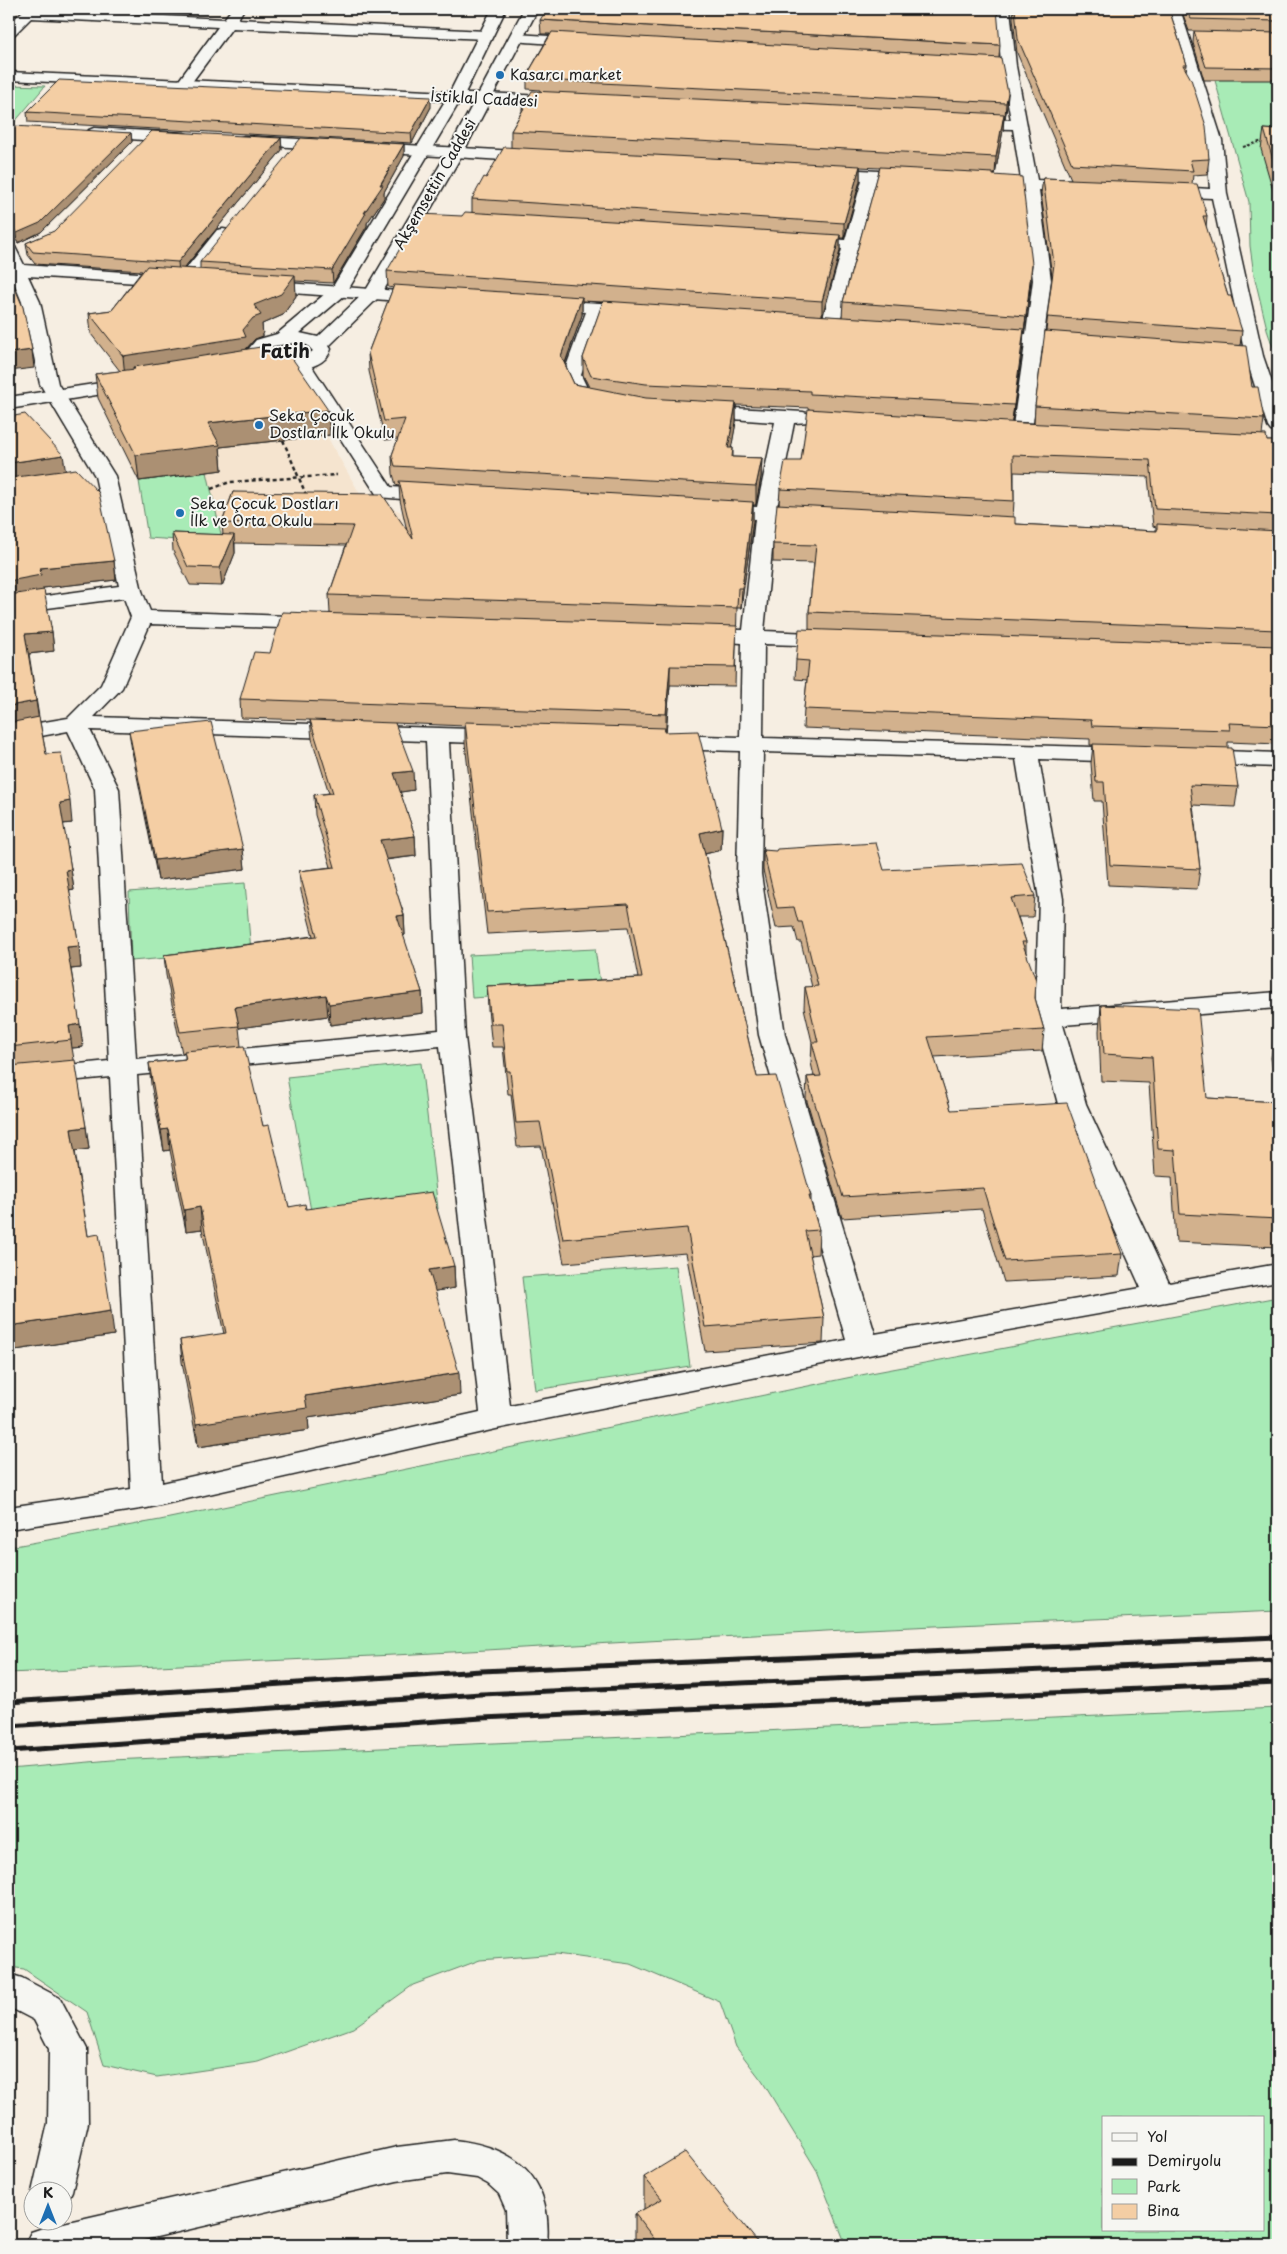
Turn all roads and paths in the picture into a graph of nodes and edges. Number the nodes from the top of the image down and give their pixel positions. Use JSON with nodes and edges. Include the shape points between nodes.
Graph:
{"nodes":[{"id":1,"x":239,"y":9,"type":"edge"},
{"id":2,"x":499,"y":9,"type":"edge"},
{"id":3,"x":531,"y":9,"type":"edge"},
{"id":4,"x":987,"y":11,"type":"edge"},
{"id":5,"x":1007,"y":11,"type":"edge"},
{"id":6,"x":30,"y":12,"type":"edge"},
{"id":7,"x":1174,"y":12,"type":"edge"},
{"id":8,"x":1156,"y":15,"type":"edge"},
{"id":9,"x":229,"y":22,"type":"junction"},
{"id":10,"x":9,"y":32,"type":"edge"},
{"id":11,"x":486,"y":34,"type":"junction"},
{"id":12,"x":516,"y":38,"type":"junction"},
{"id":13,"x":1182,"y":38,"type":"junction"},
{"id":14,"x":1201,"y":38,"type":"edge"},
{"id":15,"x":595,"y":42,"type":"edge"},
{"id":16,"x":950,"y":62,"type":"edge"},
{"id":17,"x":1009,"y":66,"type":"junction"},
{"id":18,"x":9,"y":76,"type":"edge"},
{"id":19,"x":184,"y":83,"type":"junction"},
{"id":20,"x":455,"y":97,"type":"junction"},
{"id":21,"x":484,"y":98,"type":"junction"},
{"id":22,"x":583,"y":103,"type":"edge"},
{"id":23,"x":950,"y":122,"type":"edge"},
{"id":24,"x":1020,"y":125,"type":"junction"},
{"id":25,"x":78,"y":132,"type":"edge"},
{"id":26,"x":148,"y":136,"type":"junction"},
{"id":27,"x":198,"y":139,"type":"edge"},
{"id":28,"x":227,"y":140,"type":"edge"},
{"id":29,"x":297,"y":144,"type":"junction"},
{"id":30,"x":135,"y":150,"type":"edge"},
{"id":31,"x":423,"y":151,"type":"junction"},
{"id":32,"x":455,"y":153,"type":"junction"},
{"id":33,"x":554,"y":158,"type":"edge"},
{"id":34,"x":284,"y":160,"type":"edge"},
{"id":35,"x":812,"y":173,"type":"edge"},
{"id":36,"x":871,"y":176,"type":"junction"},
{"id":37,"x":931,"y":179,"type":"edge"},
{"id":38,"x":970,"y":181,"type":"edge"},
{"id":39,"x":1030,"y":184,"type":"junction"},
{"id":40,"x":1099,"y":188,"type":"edge"},
{"id":41,"x":1149,"y":190,"type":"edge"},
{"id":42,"x":1219,"y":194,"type":"junction"},
{"id":43,"x":417,"y":218,"type":"junction"},
{"id":44,"x":234,"y":220,"type":"edge"},
{"id":45,"x":436,"y":220,"type":"edge"},
{"id":46,"x":793,"y":241,"type":"edge"},
{"id":47,"x":852,"y":245,"type":"junction"},
{"id":48,"x":15,"y":255,"type":"edge"},
{"id":49,"x":185,"y":281,"type":"junction"},
{"id":50,"x":204,"y":282,"type":"edge"},
{"id":51,"x":243,"y":285,"type":"edge"},
{"id":52,"x":339,"y":291,"type":"junction"},
{"id":53,"x":372,"y":295,"type":"junction"},
{"id":54,"x":440,"y":298,"type":"edge"},
{"id":55,"x":528,"y":304,"type":"edge"},
{"id":56,"x":596,"y":308,"type":"junction"},
{"id":57,"x":655,"y":312,"type":"edge"},
{"id":58,"x":810,"y":323,"type":"edge"},
{"id":59,"x":830,"y":324,"type":"junction"},
{"id":60,"x":850,"y":326,"type":"edge"},
{"id":61,"x":967,"y":334,"type":"edge"},
{"id":62,"x":283,"y":338,"type":"junction"},
{"id":63,"x":1035,"y":339,"type":"junction"},
{"id":64,"x":1095,"y":344,"type":"edge"},
{"id":65,"x":320,"y":345,"type":"junction"},
{"id":66,"x":1194,"y":352,"type":"edge"},
{"id":67,"x":1254,"y":356,"type":"junction"},
{"id":68,"x":301,"y":363,"type":"junction"},
{"id":69,"x":150,"y":375,"type":"edge"},
{"id":70,"x":9,"y":390,"type":"edge"},
{"id":71,"x":53,"y":390,"type":"junction"},
{"id":72,"x":9,"y":403,"type":"edge"},
{"id":73,"x":628,"y":406,"type":"edge"},
{"id":74,"x":683,"y":411,"type":"edge"},
{"id":75,"x":786,"y":417,"type":"junction"},
{"id":76,"x":825,"y":419,"type":"edge"},
{"id":77,"x":1278,"y":427,"type":"edge"},
{"id":78,"x":1002,"y":431,"type":"edge"},
{"id":79,"x":1022,"y":432,"type":"junction"},
{"id":80,"x":1042,"y":433,"type":"edge"},
{"id":81,"x":283,"y":440,"type":"edge"},
{"id":82,"x":299,"y":478,"type":"junction"},
{"id":83,"x":211,"y":489,"type":"dead end"},
{"id":84,"x":453,"y":497,"type":"edge"},
{"id":85,"x":310,"y":504,"type":"edge"},
{"id":86,"x":697,"y":510,"type":"edge"},
{"id":87,"x":766,"y":514,"type":"junction"},
{"id":88,"x":835,"y":518,"type":"edge"},
{"id":89,"x":131,"y":591,"type":"junction"},
{"id":90,"x":9,"y":607,"type":"edge"},
{"id":91,"x":142,"y":617,"type":"junction"},
{"id":92,"x":339,"y":624,"type":"edge"},
{"id":93,"x":674,"y":634,"type":"edge"},
{"id":94,"x":752,"y":637,"type":"junction"},
{"id":95,"x":852,"y":641,"type":"edge"},
{"id":96,"x":75,"y":723,"type":"junction"},
{"id":97,"x":9,"y":735,"type":"edge"},
{"id":98,"x":437,"y":735,"type":"junction"},
{"id":99,"x":526,"y":738,"type":"edge"},
{"id":100,"x":644,"y":741,"type":"edge"},
{"id":101,"x":752,"y":744,"type":"junction"},
{"id":102,"x":1026,"y":752,"type":"junction"},
{"id":103,"x":1278,"y":760,"type":"edge"},
{"id":104,"x":1278,"y":1000,"type":"edge"},
{"id":105,"x":1048,"y":1018,"type":"junction"},
{"id":106,"x":452,"y":1037,"type":"junction"},
{"id":107,"x":124,"y":1066,"type":"junction"},
{"id":108,"x":9,"y":1079,"type":"edge"},
{"id":109,"x":1278,"y":1273,"type":"edge"},
{"id":110,"x":1158,"y":1294,"type":"junction"},
{"id":111,"x":863,"y":1346,"type":"junction"},
{"id":112,"x":496,"y":1419,"type":"junction"},
{"id":113,"x":147,"y":1497,"type":"junction"},
{"id":114,"x":9,"y":1518,"type":"edge"},
{"id":115,"x":9,"y":1989,"type":"edge"},
{"id":116,"x":54,"y":2182,"type":"edge"},
{"id":117,"x":42,"y":2232,"type":"edge"},
{"id":118,"x":39,"y":2245,"type":"edge"},
{"id":119,"x":46,"y":2245,"type":"edge"},
{"id":120,"x":527,"y":2245,"type":"edge"}],
"edges":[{"from":1,"to":9,"type":"street"},
{"from":2,"to":11,"type":"street","name":"Akşemsettin Caddesi"},
{"from":3,"to":12,"type":"street","name":"Akşemsettin Caddesi"},
{"from":4,"to":5,"type":"street"},
{"from":5,"to":17,"type":"street"},
{"from":6,"to":9,"type":"street"},
{"from":6,"to":10,"type":"street"},
{"from":7,"to":8,"type":"street"},
{"from":7,"to":13,"type":"street"},
{"from":9,"to":11,"type":"street"},
{"from":9,"to":19,"type":"street"},
{"from":11,"to":20,"type":"street","name":"Akşemsettin Caddesi"},
{"from":12,"to":15,"type":"street"},
{"from":12,"to":21,"type":"street","name":"Akşemsettin Caddesi"},
{"from":13,"to":14,"type":"street"},
{"from":13,"to":42,"type":"street","via":[[1214,140]]},
{"from":16,"to":17,"type":"street"},
{"from":17,"to":24,"type":"street"},
{"from":18,"to":19,"type":"street","name":"İstiklal Caddesi"},
{"from":19,"to":20,"type":"street","name":"İstiklal Caddesi"},
{"from":20,"to":21,"type":"street","name":"İstiklal Caddesi"},
{"from":20,"to":31,"type":"street","name":"Akşemsettin Caddesi"},
{"from":21,"to":22,"type":"street","name":"İstiklal Caddesi"},
{"from":21,"to":32,"type":"street","name":"Akşemsettin Caddesi"},
{"from":23,"to":24,"type":"street"},
{"from":24,"to":39,"type":"street"},
{"from":25,"to":26,"type":"street"},
{"from":26,"to":27,"type":"street"},
{"from":26,"to":30,"type":"street"},
{"from":28,"to":29,"type":"street"},
{"from":29,"to":31,"type":"street"},
{"from":29,"to":34,"type":"street"},
{"from":31,"to":32,"type":"street"},
{"from":31,"to":52,"type":"street","name":"Akşemsettin Caddesi"},
{"from":32,"to":33,"type":"street"},
{"from":32,"to":43,"type":"street","name":"Akşemsettin Caddesi"},
{"from":35,"to":36,"type":"street"},
{"from":36,"to":37,"type":"street"},
{"from":36,"to":47,"type":"street"},
{"from":38,"to":39,"type":"street"},
{"from":39,"to":40,"type":"street"},
{"from":39,"to":63,"type":"street","via":[[1042,280]]},
{"from":41,"to":42,"type":"street"},
{"from":42,"to":67,"type":"street"},
{"from":43,"to":45,"type":"street"},
{"from":43,"to":53,"type":"street","name":"Akşemsettin Caddesi"},
{"from":44,"to":49,"type":"street"},
{"from":46,"to":47,"type":"street"},
{"from":47,"to":59,"type":"street"},
{"from":48,"to":49,"type":"street"},
{"from":48,"to":71,"type":"street","via":[[24,303]]},
{"from":49,"to":50,"type":"street"},
{"from":51,"to":52,"type":"street"},
{"from":52,"to":53,"type":"street"},
{"from":52,"to":62,"type":"street","name":"Akşemsettin Caddesi"},
{"from":53,"to":54,"type":"street"},
{"from":53,"to":65,"type":"street","name":"Akşemsettin Caddesi"},
{"from":55,"to":56,"type":"street"},
{"from":56,"to":57,"type":"street"},
{"from":56,"to":73,"type":"street","via":[[572,375],[583,398]]},
{"from":58,"to":59,"type":"street"},
{"from":59,"to":60,"type":"street"},
{"from":61,"to":63,"type":"street"},
{"from":62,"to":65,"type":"street","via":[[304,339]]},
{"from":62,"to":68,"type":"street","via":[[267,342],[246,356],[270,362]]},
{"from":63,"to":64,"type":"street"},
{"from":63,"to":79,"type":"street"},
{"from":65,"to":68,"type":"street","name":"Akşemsettin Caddesi","via":[[322,349],[317,357]]},
{"from":66,"to":67,"type":"street"},
{"from":67,"to":77,"type":"street"},
{"from":68,"to":84,"type":"street","via":[[385,493]]},
{"from":69,"to":71,"type":"street"},
{"from":70,"to":71,"type":"street"},
{"from":71,"to":72,"type":"street"},
{"from":71,"to":89,"type":"street","via":[[95,477]]},
{"from":74,"to":75,"type":"street"},
{"from":75,"to":76,"type":"street"},
{"from":75,"to":87,"type":"street"},
{"from":78,"to":79,"type":"street"},
{"from":79,"to":80,"type":"street"},
{"from":81,"to":82,"type":"path"},
{"from":82,"to":83,"type":"path","via":[[230,482]]},
{"from":82,"to":85,"type":"path"},
{"from":86,"to":87,"type":"street"},
{"from":87,"to":88,"type":"street"},
{"from":87,"to":94,"type":"street"},
{"from":89,"to":90,"type":"street"},
{"from":89,"to":91,"type":"street"},
{"from":91,"to":92,"type":"street"},
{"from":91,"to":96,"type":"street","via":[[110,688]]},
{"from":93,"to":94,"type":"street"},
{"from":94,"to":95,"type":"street"},
{"from":94,"to":101,"type":"street"},
{"from":96,"to":97,"type":"street"},
{"from":96,"to":98,"type":"street"},
{"from":96,"to":107,"type":"street","via":[[108,789]]},
{"from":98,"to":99,"type":"street"},
{"from":98,"to":106,"type":"street"},
{"from":100,"to":101,"type":"street"},
{"from":101,"to":102,"type":"street"},
{"from":101,"to":111,"type":"street","via":[[748,874],[772,1035]]},
{"from":102,"to":103,"type":"street"},
{"from":102,"to":105,"type":"street","via":[[1051,899]]},
{"from":104,"to":105,"type":"street"},
{"from":105,"to":110,"type":"street","via":[[1072,1104]]},
{"from":106,"to":107,"type":"street"},
{"from":106,"to":112,"type":"street"},
{"from":107,"to":108,"type":"street"},
{"from":107,"to":113,"type":"street"},
{"from":109,"to":110,"type":"street"},
{"from":110,"to":111,"type":"street"},
{"from":111,"to":112,"type":"street"},
{"from":112,"to":113,"type":"street"},
{"from":113,"to":114,"type":"street"},
{"from":115,"to":116,"type":"street","via":[[47,2009],[68,2049],[68,2123]]},
{"from":117,"to":118,"type":"street"},
{"from":119,"to":120,"type":"street","via":[[397,2164],[453,2157],[490,2163],[511,2179],[526,2204],[530,2228]]}]}
